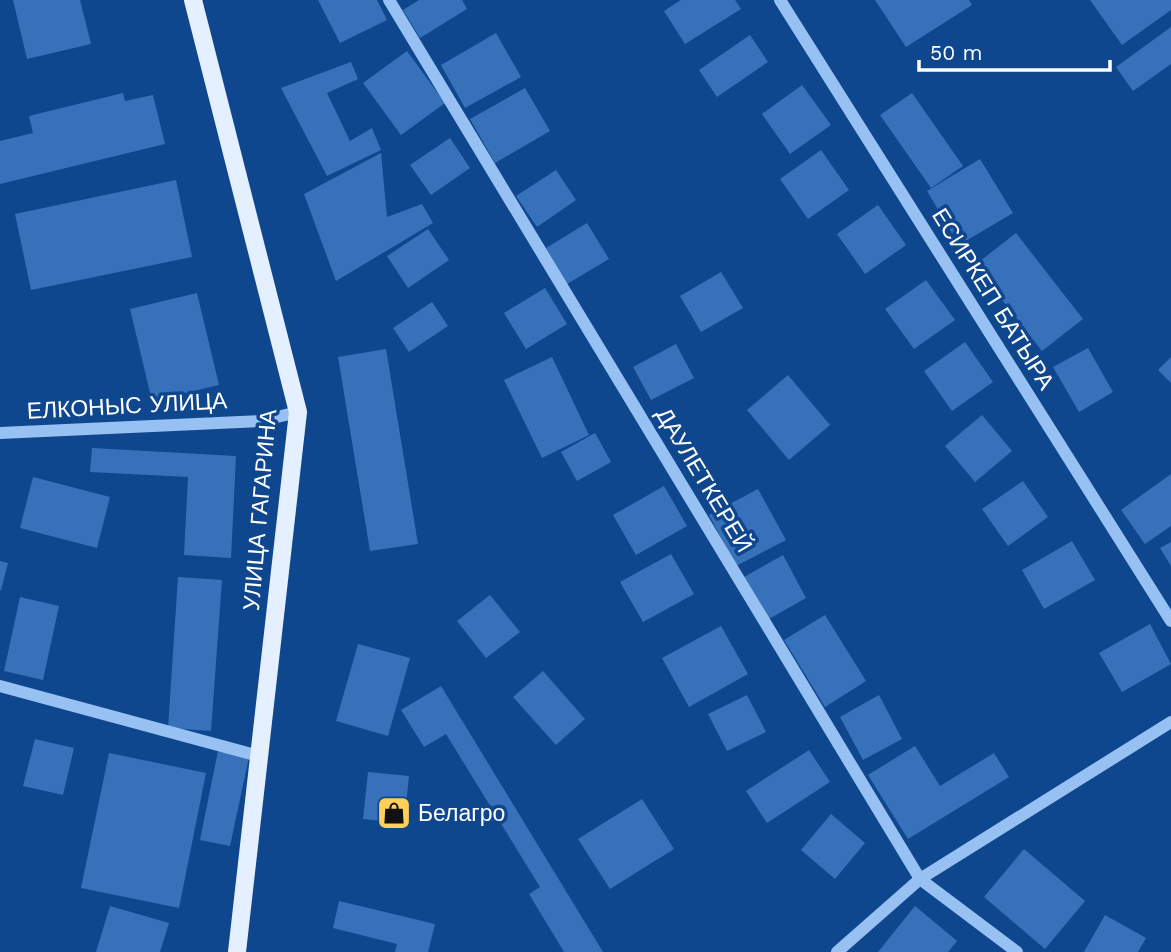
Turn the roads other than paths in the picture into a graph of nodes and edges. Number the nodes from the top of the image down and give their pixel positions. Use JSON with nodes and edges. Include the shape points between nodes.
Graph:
{"nodes":[{"id":1,"x":193,"y":0,"type":"edge"},
{"id":2,"x":389,"y":0,"type":"edge"},
{"id":3,"x":780,"y":0,"type":"edge"},
{"id":4,"x":298,"y":412,"type":"junction"},
{"id":5,"x":0,"y":433,"type":"edge"},
{"id":6,"x":1171,"y":621,"type":"edge"},
{"id":7,"x":0,"y":687,"type":"edge"},
{"id":8,"x":1171,"y":722,"type":"edge"},
{"id":9,"x":259,"y":756,"type":"junction"},
{"id":10,"x":920,"y":878,"type":"junction"},
{"id":11,"x":237,"y":952,"type":"edge"},
{"id":12,"x":837,"y":952,"type":"edge"},
{"id":13,"x":1017,"y":952,"type":"edge"}],
"edges":[{"from":1,"to":4,"type":"main road","name":"УЛИЦА ГАГАРИНА"},
{"from":2,"to":10,"type":"street","name":"ДАУЛЕТКЕРЕЙ"},
{"from":3,"to":6,"type":"street","name":"ЕСИРКЕП БАТЫРА"},
{"from":4,"to":5,"type":"street","name":"ЕЛКОНЫС УЛИЦА","via":[[260,421]]},
{"from":4,"to":9,"type":"main road","name":"УЛИЦА ГАГАРИНА"},
{"from":7,"to":9,"type":"street"},
{"from":8,"to":10,"type":"street"},
{"from":9,"to":11,"type":"main road","name":"УЛИЦА ГАГАРИНА"},
{"from":10,"to":12,"type":"street"},
{"from":10,"to":13,"type":"street","name":"ДАУЛЕТКЕРЕЙ"}]}
